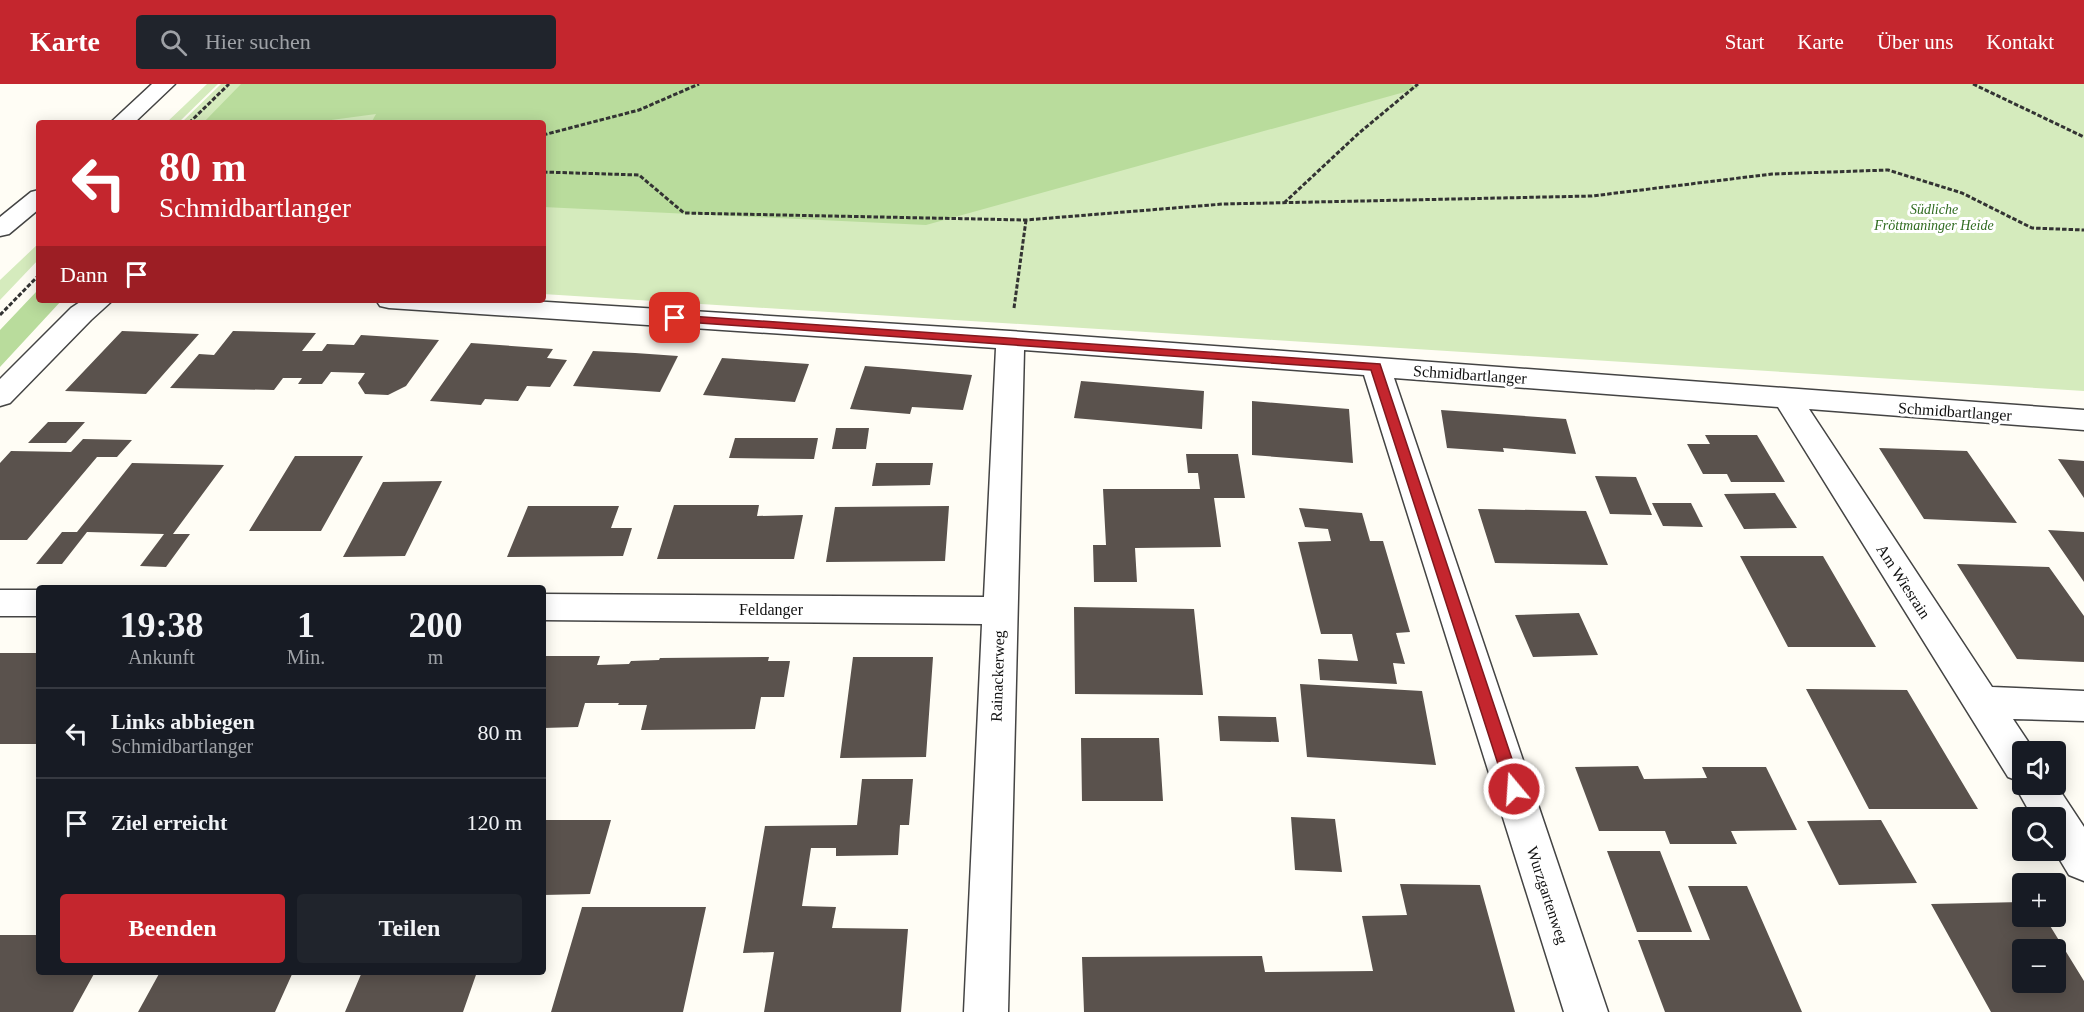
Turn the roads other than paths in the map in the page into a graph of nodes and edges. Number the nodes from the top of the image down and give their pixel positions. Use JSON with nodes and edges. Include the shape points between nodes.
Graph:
{"nodes":[{"id":1,"x":164,"y":84,"type":"edge"},
{"id":2,"x":124,"y":120,"type":"edge"},
{"id":3,"x":36,"y":200,"type":"edge"},
{"id":4,"x":0,"y":229,"type":"edge"},
{"id":5,"x":96,"y":303,"type":"edge"},
{"id":6,"x":436,"y":303,"type":"edge"},
{"id":7,"x":1010,"y":340,"type":"junction"},
{"id":8,"x":1376,"y":367,"type":"junction"},
{"id":9,"x":0,"y":396,"type":"edge"},
{"id":10,"x":1787,"y":398,"type":"junction"},
{"id":11,"x":2084,"y":420,"type":"edge"},
{"id":12,"x":0,"y":603,"type":"edge"},
{"id":13,"x":36,"y":603,"type":"edge"},
{"id":14,"x":546,"y":607,"type":"edge"},
{"id":15,"x":999,"y":611,"type":"junction"},
{"id":16,"x":1982,"y":702,"type":"junction"},
{"id":17,"x":2084,"y":706,"type":"edge"},
{"id":18,"x":2012,"y":749,"type":"edge"},
{"id":19,"x":2041,"y":795,"type":"edge"},
{"id":20,"x":2084,"y":862,"type":"edge"},
{"id":21,"x":986,"y":1012,"type":"edge"},
{"id":22,"x":1586,"y":1012,"type":"edge"}],
"edges":[{"from":1,"to":2,"type":"street"},
{"from":3,"to":4,"type":"street"},
{"from":5,"to":9,"type":"street","via":[[66,328]]},
{"from":6,"to":7,"type":"street","name":"Schmidbartlanger"},
{"from":7,"to":8,"type":"street","name":"Schmidbartlanger"},
{"from":7,"to":15,"type":"street","name":"Rainackerweg"},
{"from":8,"to":10,"type":"street","name":"Schmidbartlanger"},
{"from":8,"to":22,"type":"street","name":"Wurzgartenweg"},
{"from":10,"to":11,"type":"street","name":"Schmidbartlanger"},
{"from":10,"to":16,"type":"street","name":"Am Wiesrain"},
{"from":12,"to":13,"type":"street"},
{"from":14,"to":15,"type":"street","name":"Feldanger"},
{"from":15,"to":21,"type":"street","name":"Rainackerweg"},
{"from":16,"to":17,"type":"street"},
{"from":16,"to":18,"type":"street","name":"Am Wiesrain"},
{"from":19,"to":20,"type":"street"}]}
